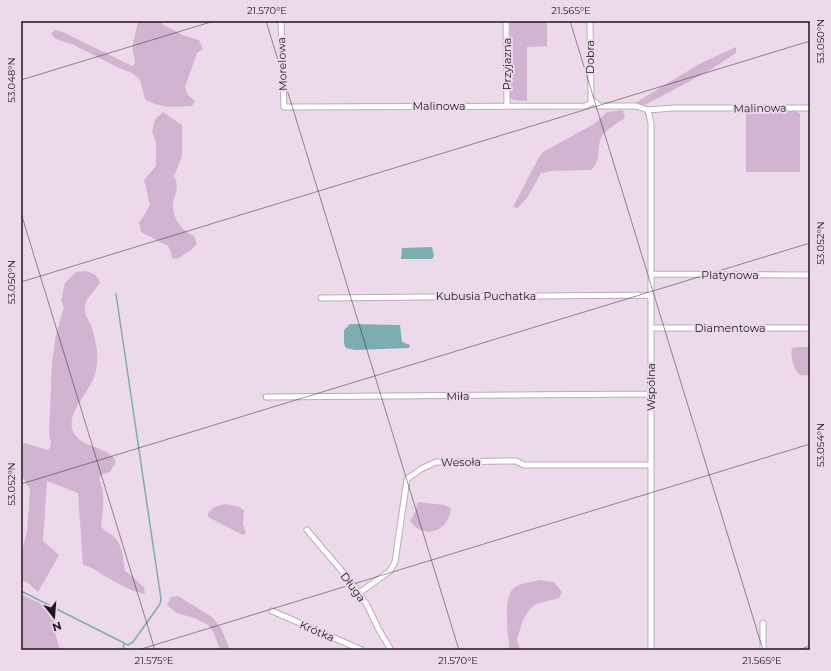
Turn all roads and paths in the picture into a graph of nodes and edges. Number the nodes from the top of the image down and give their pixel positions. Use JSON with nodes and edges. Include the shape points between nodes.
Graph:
{"nodes":[{"id":1,"x":281,"y":21,"type":"edge"},
{"id":2,"x":506,"y":21,"type":"edge"},
{"id":3,"x":590,"y":21,"type":"edge"},
{"id":4,"x":593,"y":102,"type":"junction"},
{"id":5,"x":507,"y":106,"type":"junction"},
{"id":6,"x":284,"y":107,"type":"joint"},
{"id":7,"x":810,"y":108,"type":"edge"},
{"id":8,"x":648,"y":110,"type":"junction"},
{"id":9,"x":651,"y":274,"type":"junction"},
{"id":10,"x":810,"y":275,"type":"edge"},
{"id":11,"x":651,"y":295,"type":"junction"},
{"id":12,"x":321,"y":298,"type":"dead end"},
{"id":13,"x":651,"y":328,"type":"junction"},
{"id":14,"x":810,"y":328,"type":"edge"},
{"id":15,"x":651,"y":394,"type":"junction"},
{"id":16,"x":266,"y":397,"type":"dead end"},
{"id":17,"x":651,"y":465,"type":"junction"},
{"id":18,"x":307,"y":530,"type":"dead end"},
{"id":19,"x":359,"y":593,"type":"junction"},
{"id":20,"x":272,"y":611,"type":"dead end"},
{"id":21,"x":763,"y":623,"type":"dead end"},
{"id":22,"x":362,"y":650,"type":"edge"},
{"id":23,"x":391,"y":650,"type":"edge"},
{"id":24,"x":651,"y":650,"type":"edge"},
{"id":25,"x":763,"y":650,"type":"edge"}],
"edges":[{"from":1,"to":6,"type":"street","name":"Morelowa"},
{"from":2,"to":5,"type":"street","name":"Przyjazna"},
{"from":3,"to":4,"type":"street","name":"Dobra","via":[[590,93]]},
{"from":4,"to":5,"type":"street","name":"Malinowa","via":[[584,106]]},
{"from":4,"to":8,"type":"street","name":"Malinowa","via":[[599,106],[636,106]]},
{"from":5,"to":6,"type":"street","name":"Malinowa"},
{"from":7,"to":8,"type":"street","name":"Malinowa"},
{"from":8,"to":9,"type":"street","name":"Wspólna","via":[[651,123]]},
{"from":9,"to":10,"type":"street","name":"Platynowa"},
{"from":9,"to":11,"type":"street","name":"Wspólna"},
{"from":11,"to":12,"type":"street","name":"Kubusia Puchatka"},
{"from":11,"to":13,"type":"street","name":"Wspólna"},
{"from":13,"to":14,"type":"street","name":"Diamentowa"},
{"from":13,"to":15,"type":"street","name":"Wspólna"},
{"from":15,"to":16,"type":"street","name":"Miła"},
{"from":15,"to":17,"type":"street","name":"Wspólna"},
{"from":17,"to":19,"type":"street","name":"Wesoła","via":[[524,465],[516,461],[436,462],[407,479],[395,562],[390,570]]},
{"from":17,"to":24,"type":"street","name":"Wspólna"},
{"from":18,"to":19,"type":"street","name":"Długa"},
{"from":19,"to":23,"type":"street","name":"Długa"},
{"from":20,"to":22,"type":"street","name":"Krótka"},
{"from":21,"to":25,"type":"street"}]}
